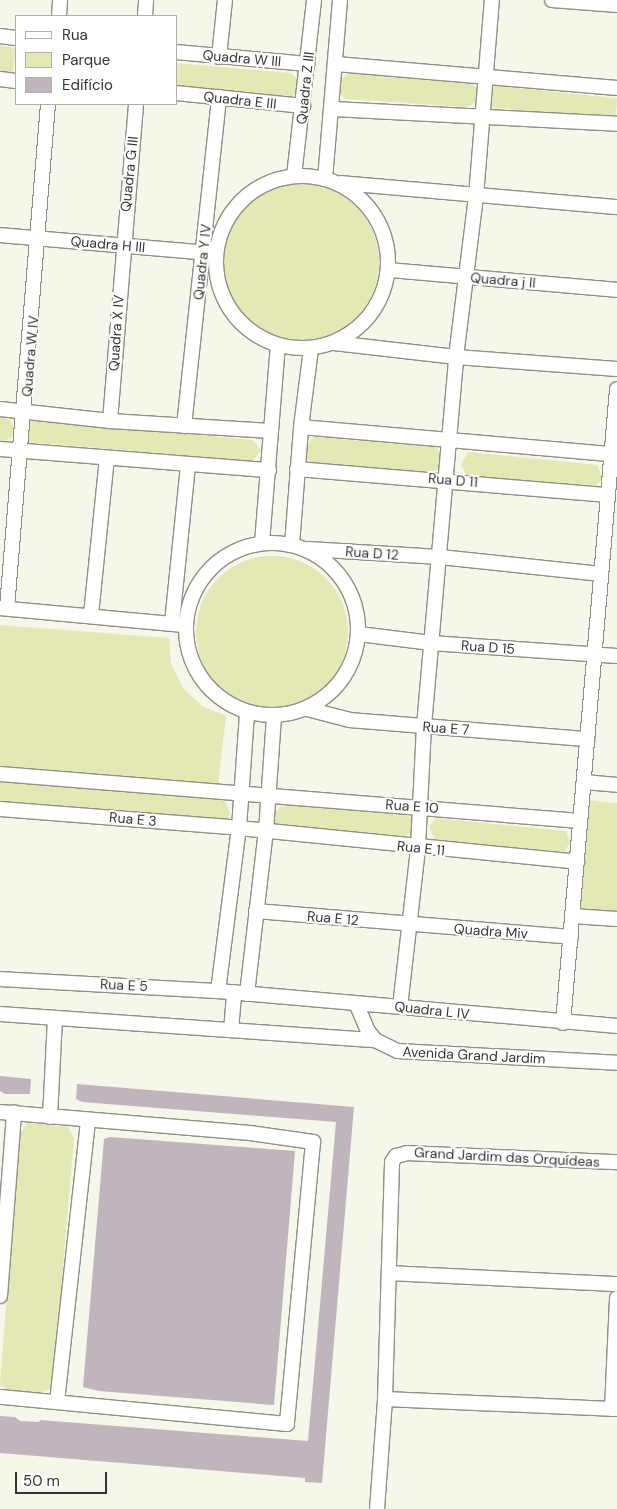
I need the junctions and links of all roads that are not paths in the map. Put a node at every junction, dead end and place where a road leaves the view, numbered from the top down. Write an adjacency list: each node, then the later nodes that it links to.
1 (60, 0): 9 (street)
2 (146, 0): 10 (street)
3 (225, 0): 14 (street)
4 (314, 0): 15 (street, Quadra Z III)
5 (340, 0): 16 (street)
6 (492, 0): 17 (street)
7 (552, 0): 8 (street)
8 (617, 4)
9 (59, 15)
10 (145, 15)
11 (0, 36): 12 (street)
12 (15, 38)
13 (178, 52): 14 (street, Quadra W III)
14 (219, 57): 15 (street, Quadra W III)
15 (307, 64): 25 (street, Quadra Z III)
16 (336, 64): 17 (street); 26 (street)
17 (484, 77): 20 (street); 27 (street)
18 (0, 79): 19 (street)
19 (15, 80)
20 (617, 88)
21 (178, 93): 22 (street, Quadra E III)
22 (219, 97): 25 (street, Quadra E III); 36 (street, Quadra Y IV)
23 (48, 105): 34 (street, Quadra W IV)
24 (136, 105): 35 (street, Quadra G III)
25 (303, 106): 29 (street, Quadra Z III)
26 (333, 109): 27 (street); 30 (street)
27 (480, 116): 28 (street); 31 (street)
28 (617, 124)
29 (294, 176): 30 (street); 36 (street)
30 (330, 181): 31 (street); 37 (street)
31 (476, 197): 32 (street); 38 (street)
32 (617, 207)
33 (0, 235): 34 (street, Quadra H III)
34 (39, 238): 35 (street, Quadra H III); 47 (street, Quadra W IV)
35 (122, 245): 36 (street, Quadra H III); 49 (street, Quadra X IV)
36 (210, 253): 41 (street); 50 (street, Quadra Y IV)
37 (389, 270): 38 (street, Quadra j II); 40 (street)
38 (465, 277): 39 (street, Quadra j II); 43 (street)
39 (617, 290)
40 (334, 343): 42 (street); 43 (street)
41 (278, 346): 42 (street); 52 (street)
42 (311, 349): 51 (street)
43 (456, 357): 44 (street); 53 (street)
44 (617, 369)
45 (617, 389): 48 (street)
46 (0, 409): 47 (street)
47 (25, 411): 49 (street); 55 (street, Quadra W IV)
48 (616, 415): 56 (street)
49 (110, 421): 50 (street)
50 (184, 426): 52 (street)
51 (301, 427): 53 (street); 59 (street)
52 (271, 431): 60 (street)
53 (451, 440): 56 (street); 61 (street)
54 (0, 449): 55 (street)
55 (20, 449): 57 (street); 68 (street, Quadra W IV)
56 (612, 454): 62 (street)
57 (107, 458): 58 (street); 69 (street)
58 (188, 465): 60 (street); 70 (street)
59 (297, 469): 61 (street, Rua D 11); 64 (street)
60 (269, 470): 63 (street)
61 (447, 479): 62 (street, Rua D 11); 66 (street)
62 (608, 495): 65 (street)
63 (262, 543): 64 (street); 70 (street)
64 (298, 547): 66 (street, Rua D 12); 71 (street)
65 (610, 548): 67 (street)
66 (440, 557): 67 (street, Rua D 12); 72 (street)
67 (601, 574): 73 (street)
68 (3, 608): 69 (street)
69 (92, 616): 70 (street)
70 (178, 624): 76 (street)
71 (359, 634): 72 (street, Rua D 15); 75 (street)
72 (432, 643): 73 (street, Rua D 15); 78 (street)
73 (594, 654): 74 (street, Rua D 15); 79 (street)
74 (617, 656)
75 (307, 709): 77 (street); 78 (street, Rua E 7)
76 (247, 713): 77 (street); 83 (street)
77 (274, 716): 84 (street)
78 (424, 726): 79 (street, Rua E 7); 85 (street)
79 (587, 739): 81 (street)
80 (0, 774): 83 (street, Rua E 10)
81 (584, 782): 82 (street); 87 (street)
82 (617, 785)
83 (243, 794): 84 (street, Rua E 10); 88 (street)
84 (269, 797): 85 (street, Rua E 10); 89 (street)
85 (418, 806): 87 (street, Rua E 10); 90 (street)
86 (0, 809): 88 (street, Rua E 3)
87 (580, 821): 91 (street)
88 (240, 828): 89 (street, Rua E 3); 98 (street)
89 (266, 831): 90 (street, Rua E 11); 92 (street)
90 (418, 848): 91 (street, Rua E 11); 95 (street)
91 (577, 862): 93 (street)
92 (256, 912): 95 (street, Rua E 12); 99 (street)
93 (572, 916): 94 (street); 96 (street)
94 (617, 920)
95 (410, 925): 96 (street, Quadra Miv); 101 (street)
96 (571, 937): 104 (street)
97 (0, 979): 98 (street, Rua E 5)
98 (218, 991): 99 (street, Rua E 5)
99 (241, 993): 100 (street, Quadra L IV); 106 (street)
100 (356, 1003): 101 (street, Quadra L IV); 107 (street)
101 (400, 1007): 104 (street, Quadra L IV)
102 (0, 1014): 103 (street)
103 (55, 1018): 106 (street); 111 (street)
104 (563, 1023): 105 (street, Quadra L IV)
105 (617, 1026)
106 (232, 1030): 107 (street)
107 (375, 1040): 108 (street, Avenida Grand Jardim)
108 (617, 1064)
109 (0, 1112): 110 (street)
110 (14, 1113): 111 (street); 116 (street)
111 (50, 1117): 112 (street)
112 (88, 1120): 120 (street); 120 (street)
113 (617, 1162): 114 (street, Grand Jardim das Orquídeas)
114 (390, 1273): 115 (street); 119 (street, Grand Jardim das Orquídeas)
115 (617, 1284)
116 (0, 1296)
117 (617, 1298): 121 (street)
118 (0, 1397): 120 (street)
119 (385, 1400): 121 (street); 122 (street, Grand Jardim das Orquídeas)
120 (57, 1402)
121 (615, 1409)
122 (377, 1509)

